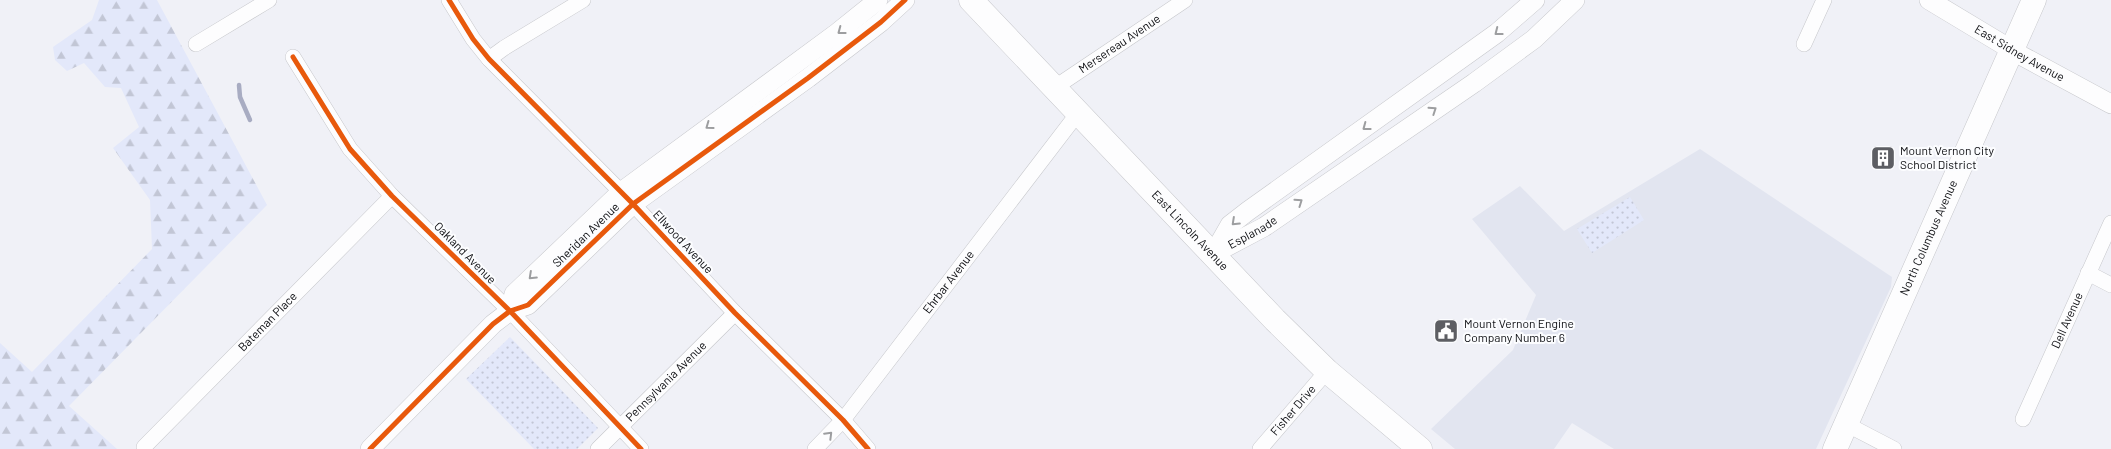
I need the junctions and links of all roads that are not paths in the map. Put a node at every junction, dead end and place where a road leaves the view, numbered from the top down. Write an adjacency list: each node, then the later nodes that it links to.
1 (270, 0): 13 (street)
2 (448, 0): 17 (street, Ellwood Avenue)
3 (584, 0): 17 (street)
4 (878, 0): 22 (street, Sheridan Avenue, one-way to 22)
5 (905, 0): 22 (street, Sheridan Avenue)
6 (971, 0): 18 (main road, East Lincoln Avenue)
7 (1185, 0): 18 (street, Mersereau Avenue)
8 (1534, 0): 24 (street, Esplanade, one-way to 24)
9 (1575, 0): 24 (street, Esplanade, one-way to 9)
10 (1824, 0): 14 (street)
11 (1929, 0): 15 (street, East Sidney Avenue)
12 (2034, 0): 15 (main road, North Columbus Avenue)
13 (196, 44)
14 (1804, 44)
15 (2012, 50): 19 (street, East Sidney Avenue); 32 (main road, North Columbus Avenue)
16 (293, 57): 21 (street, Oakland Avenue)
17 (489, 59): 22 (street, Ellwood Avenue)
18 (1054, 88): 20 (main road, East Lincoln Avenue)
19 (2111, 104)
20 (1078, 113): 24 (main road, East Lincoln Avenue); 31 (street, Ehrbar Avenue)
21 (392, 196): 27 (street, Oakland Avenue); 34 (street, Bateman Place)
22 (627, 198): 27 (street, Sheridan Avenue); 28 (street, Ellwood Avenue)
23 (2111, 223): 25 (street, Dell Avenue)
24 (1213, 254): 29 (main road, East Lincoln Avenue)
25 (2088, 273): 26 (street); 30 (street, Dell Avenue)
26 (2111, 285)
27 (510, 311): 33 (street, Oakland Avenue); 35 (street, Sheridan Avenue)
28 (735, 313): 31 (street, Ellwood Avenue); 33 (street, Pennsylvania Avenue)
29 (1328, 371): 40 (street, Fisher Drive); 41 (main road, East Lincoln Avenue)
30 (2023, 419)
31 (843, 420): 38 (street, Ehrbar Avenue, one-way to 31); 39 (street, Ellwood Avenue)
32 (1846, 424): 42 (main road, North Columbus Avenue); 43 (street)
33 (620, 426): 36 (street, Pennsylvania Avenue); 37 (street, Oakland Avenue)
34 (144, 447)
35 (370, 449)
36 (598, 449)
37 (641, 449)
38 (815, 449)
39 (868, 449)
40 (1260, 449)
41 (1420, 449)
42 (1835, 449)
43 (1894, 449)

